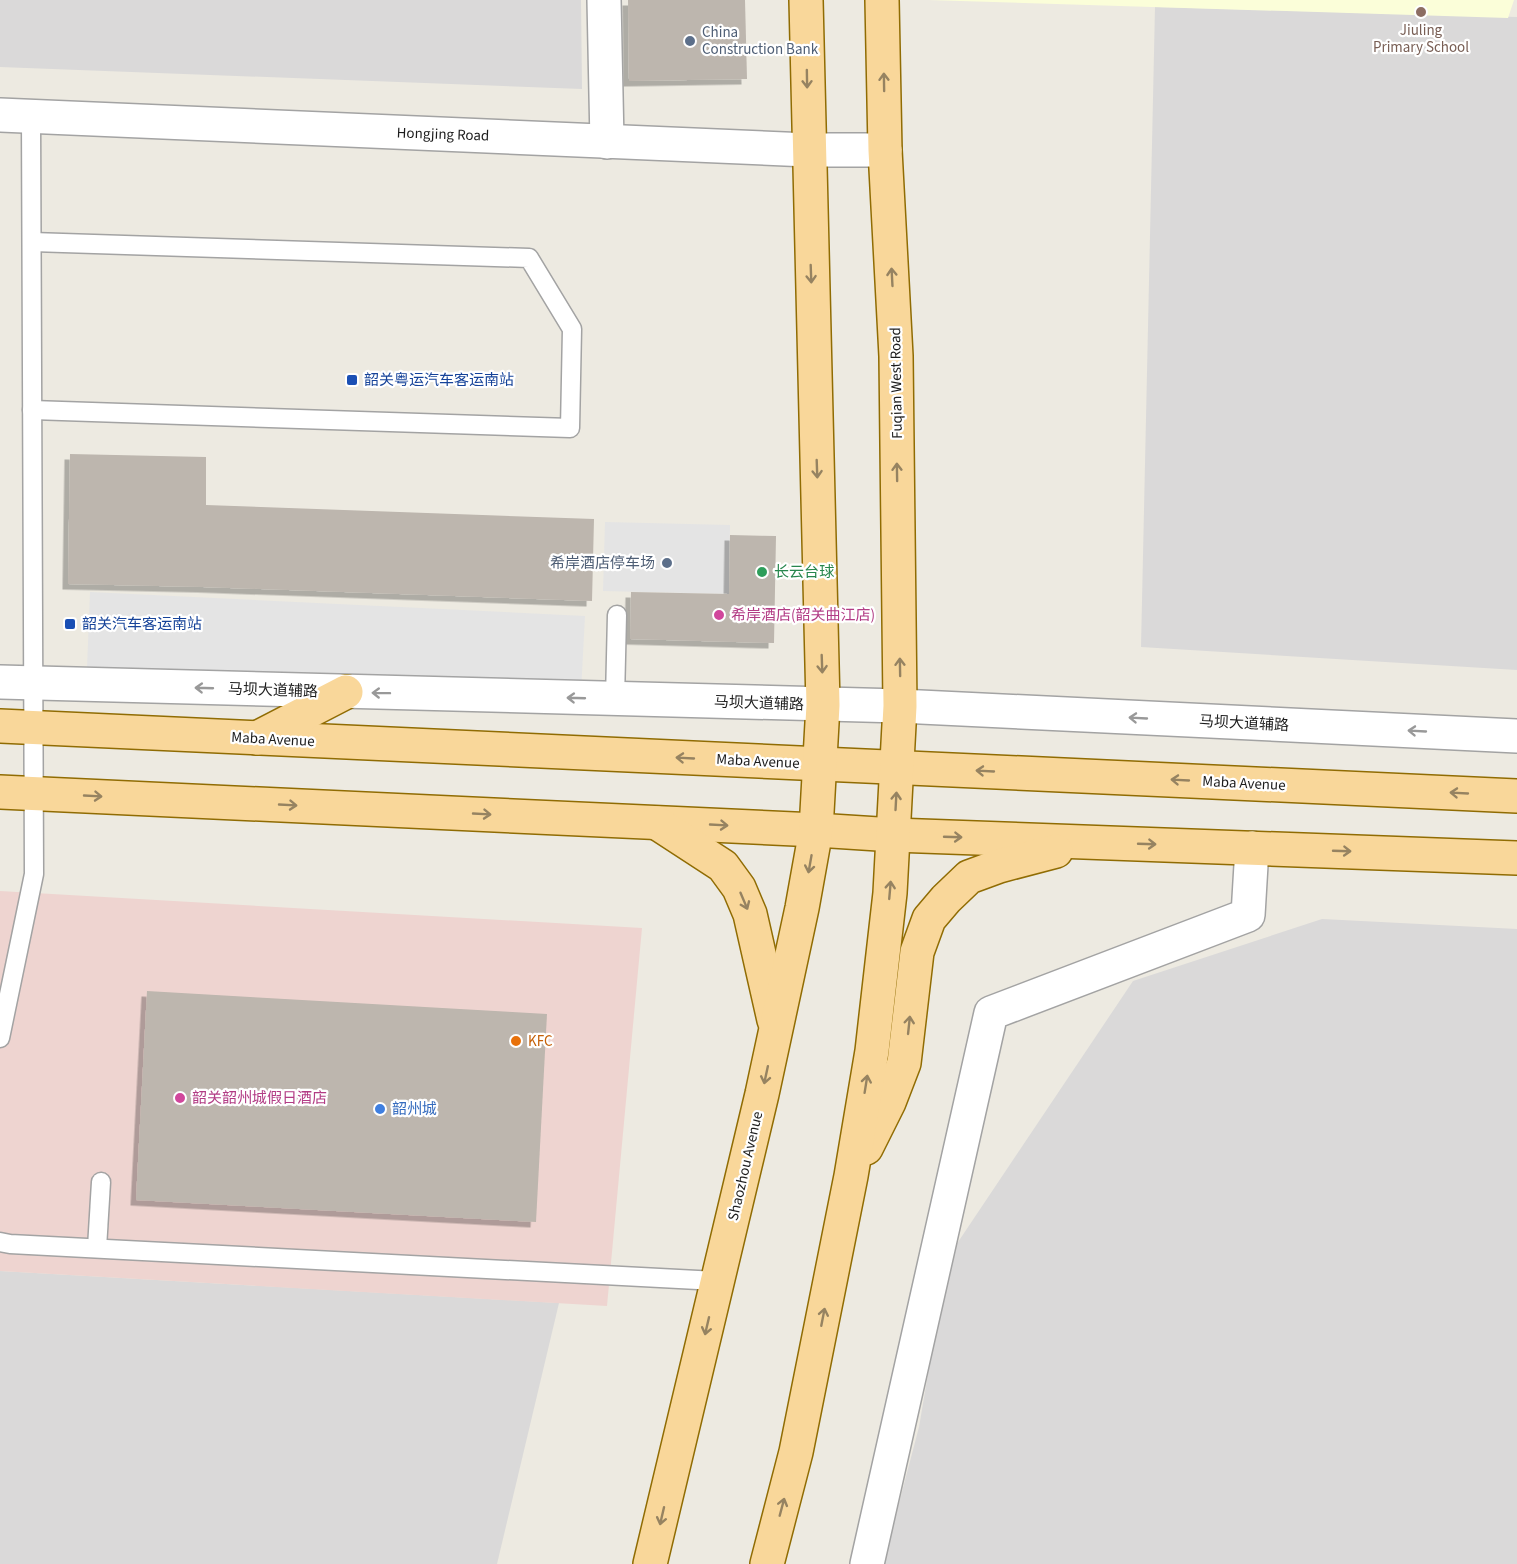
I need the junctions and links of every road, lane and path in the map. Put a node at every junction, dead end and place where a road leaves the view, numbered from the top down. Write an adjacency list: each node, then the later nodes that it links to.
1 (604, 0): 5 (street)
2 (806, 0): 6 (main road, one-way to 6)
3 (882, 0): 7 (main road, Fuqian West Road, one-way to 3)
4 (16, 116): 5 (street, Hongjing Road); 8 (lane)
5 (607, 142): 6 (street, Hongjing Road)
6 (808, 150): 7 (street, Hongjing Road); 15 (main road, one-way to 15)
7 (885, 150): 16 (main road, Fuqian West Road, one-way to 7)
8 (32, 242): 9 (lane); 9 (lane)
9 (32, 410): 12 (lane)
10 (617, 615): 14 (lane)
11 (0, 682): 12 (street, 马坝大道辅路)
12 (33, 683): 13 (street, 马坝大道辅路, one-way to 12); 18 (lane)
13 (346, 692): 14 (street, 马坝大道辅路, one-way to 13); 20 (main road)
14 (615, 699): 15 (street, 马坝大道辅路)
15 (823, 705): 16 (street, 马坝大道辅路); 21 (main road)
16 (900, 706): 19 (street, 马坝大道辅路, one-way to 16); 22 (main road, Fuqian West Road)
17 (0, 726): 18 (main road, Maba Avenue)
18 (34, 728): 20 (main road, Maba Avenue); 24 (lane)
19 (1517, 736)
20 (256, 739): 21 (main road, Maba Avenue, one-way to 20)
21 (820, 764): 22 (main road, Maba Avenue); 27 (main road, Shaozhou Avenue)
22 (897, 767): 25 (main road, Maba Avenue, one-way to 22); 28 (main road, one-way to 22)
23 (0, 792): 24 (main road)
24 (34, 794): 26 (main road, one-way to 26); 33 (lane)
25 (1517, 796)
26 (656, 822): 27 (main road, one-way to 27); 32 (main road, one-way to 32)
27 (816, 830): 28 (main road); 32 (main road, Shaozhou Avenue, one-way to 32)
28 (894, 835): 29 (main road, one-way to 29); 34 (main road, one-way to 28)
29 (1092, 842): 30 (main road, one-way to 30); 34 (main road, one-way to 29)
30 (1252, 848): 31 (main road, one-way to 31); 41 (street)
31 (1517, 858)
32 (776, 1029): 38 (main road, Shaozhou Avenue, one-way to 38)
33 (0, 1038)
34 (851, 1176): 40 (main road, one-way to 34)
35 (101, 1182): 37 (lane)
36 (0, 1242): 37 (lane)
37 (97, 1248): 38 (lane)
38 (717, 1281): 39 (main road, Shaozhou Avenue, one-way to 39)
39 (650, 1564)
40 (767, 1564)
41 (867, 1564)

